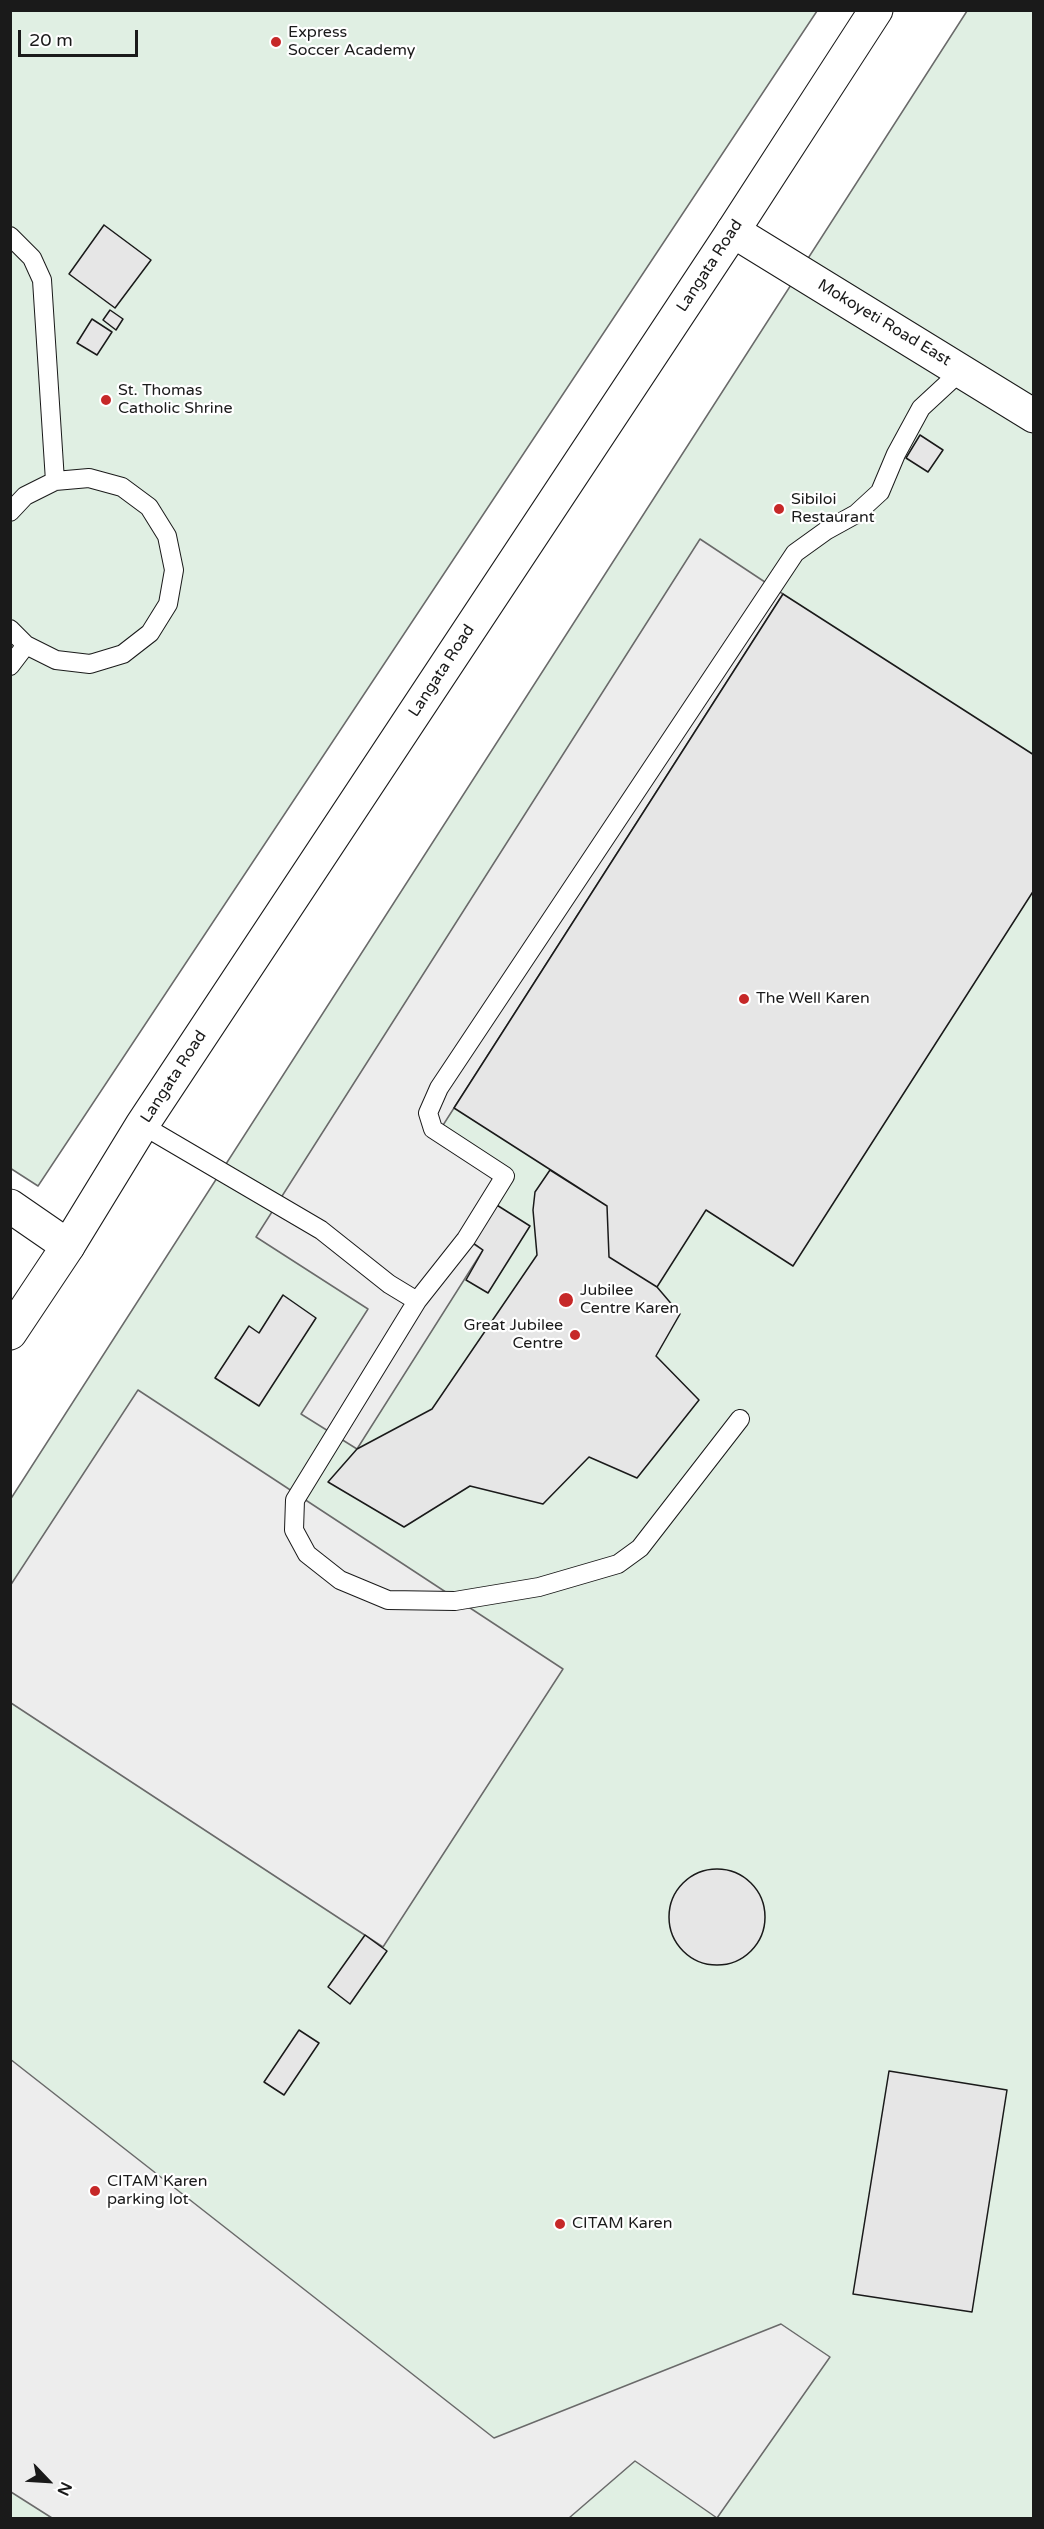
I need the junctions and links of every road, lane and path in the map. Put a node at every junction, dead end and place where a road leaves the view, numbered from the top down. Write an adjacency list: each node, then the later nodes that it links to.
1 (876, 10): 2 (main road, Langata Road)
2 (733, 231): 4 (main road, Mokoyeti Road East); 11 (main road, Langata Road)
3 (10, 236): 6 (lane)
4 (961, 371): 5 (main road, Mokoyeti Road East); 14 (lane)
5 (1034, 417)
6 (55, 481): 7 (lane); 9 (lane)
7 (10, 512)
8 (10, 630): 9 (lane)
9 (26, 645): 10 (lane)
10 (10, 666)
11 (142, 1125): 13 (main road, Langata Road); 14 (lane)
12 (10, 1206): 13 (main road)
13 (68, 1246): 15 (main road, Langata Road)
14 (417, 1301): 16 (lane)
15 (10, 1333)
16 (740, 1419)

